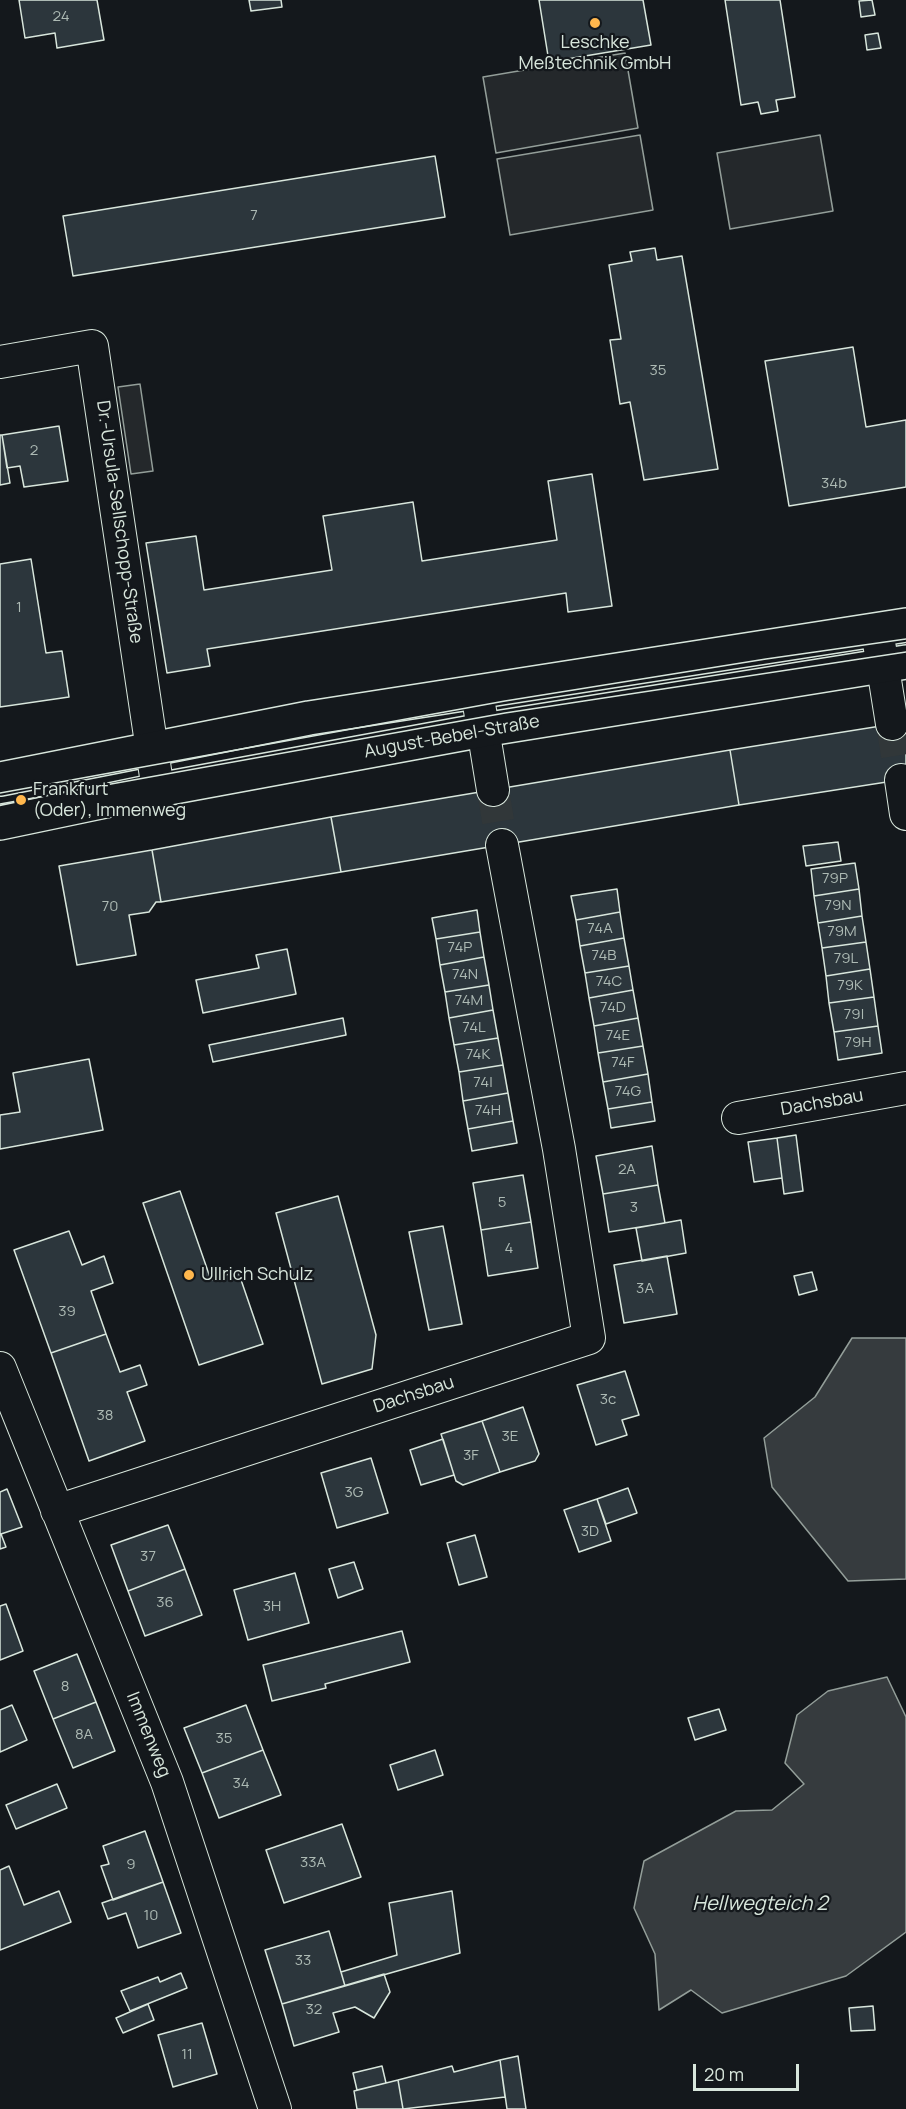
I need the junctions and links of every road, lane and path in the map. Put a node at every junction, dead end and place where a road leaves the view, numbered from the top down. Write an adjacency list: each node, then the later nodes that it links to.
1 (0, 362): 7 (street, Dr.-Ursula-Sellschopp-Straße)
2 (891, 628): 3 (street); 4 (street)
3 (894, 664): 5 (street); 6 (street, August-Bebel-Straße)
4 (477, 692): 6 (street); 7 (street)
5 (892, 724)
6 (483, 730): 10 (street, August-Bebel-Straße); 11 (street)
7 (152, 749): 8 (street); 10 (street, Dr.-Ursula-Sellschopp-Straße)
8 (0, 779)
9 (901, 780): 12 (street)
10 (158, 790): 13 (street, August-Bebel-Straße)
11 (493, 790)
12 (906, 814)
13 (0, 823)
14 (502, 844): 18 (street, Dachsbau)
15 (906, 1088): 16 (street, Dachsbau)
16 (738, 1118)
17 (0, 1368): 18 (street, Immenweg)
18 (57, 1511): 19 (street, Immenweg)
19 (275, 2109)

